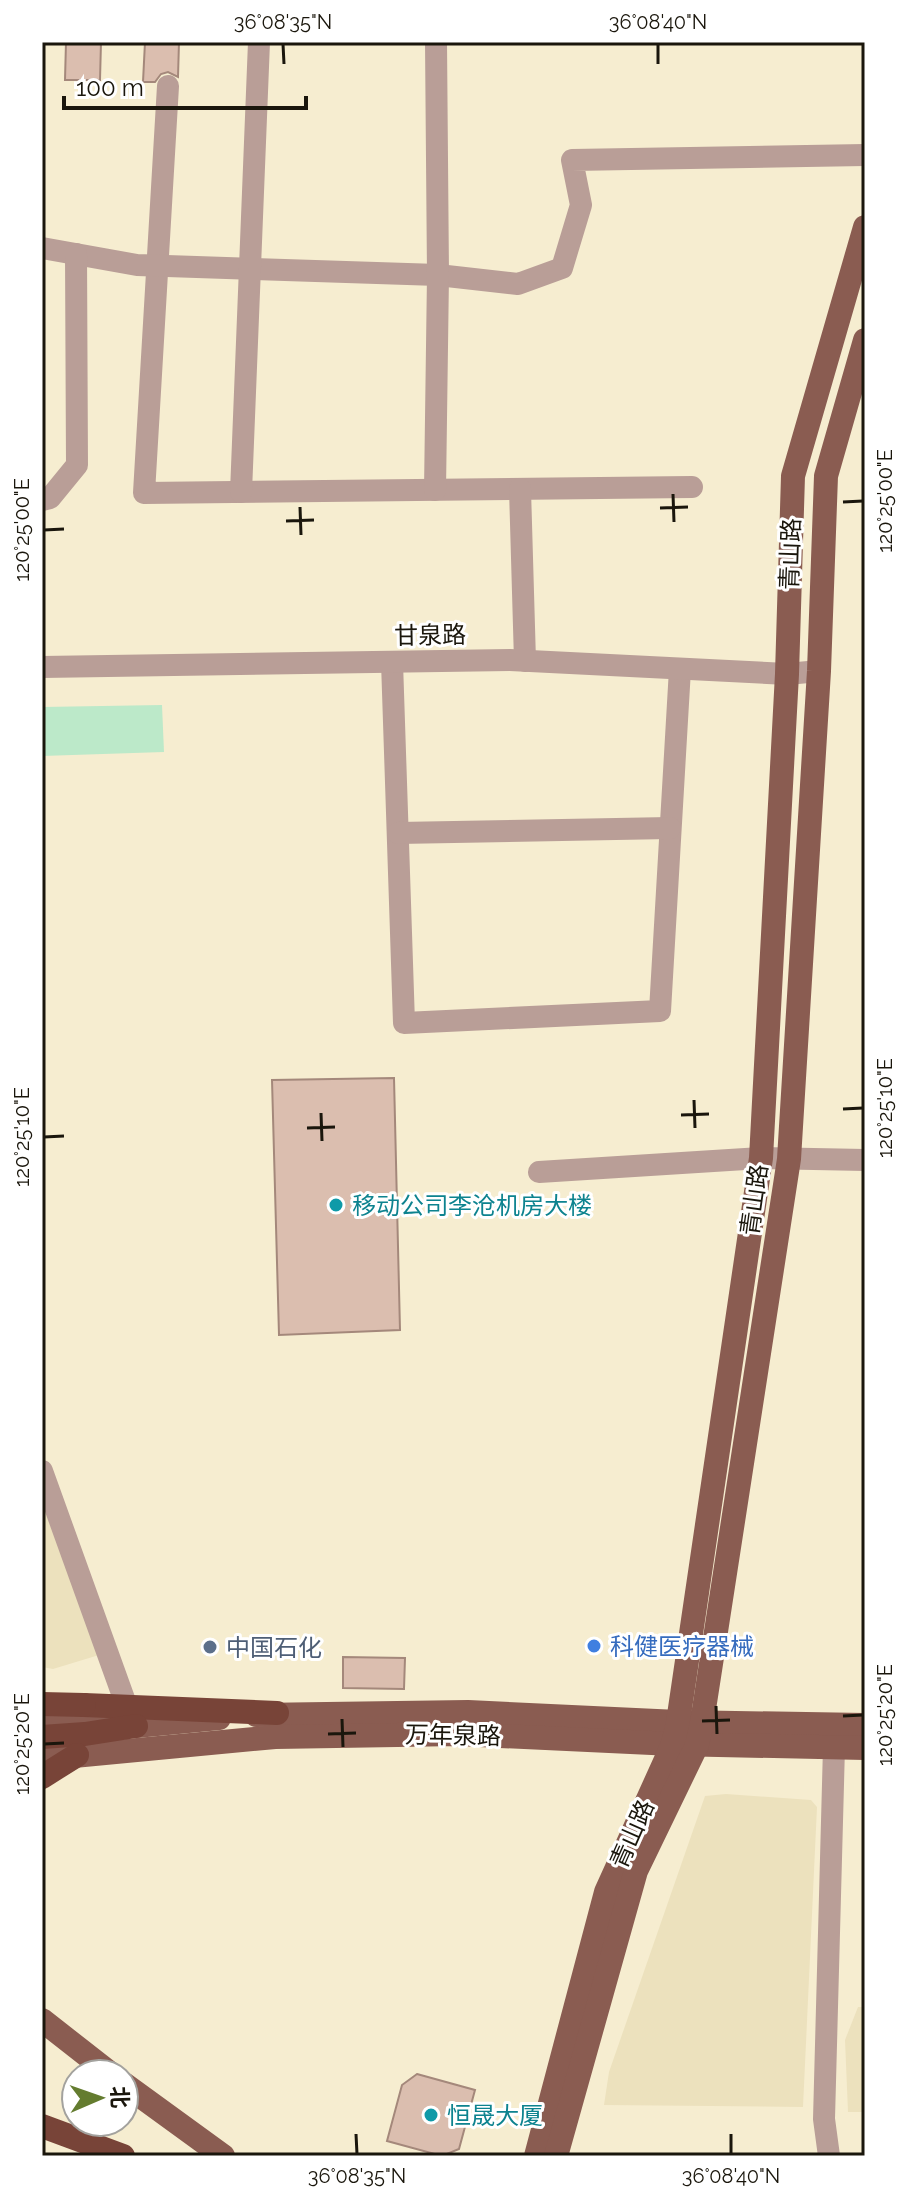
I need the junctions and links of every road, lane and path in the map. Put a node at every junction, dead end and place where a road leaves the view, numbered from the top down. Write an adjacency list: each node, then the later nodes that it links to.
1 (259, 42): 9 (street)
2 (436, 42): 10 (street)
3 (168, 86): 8 (street)
4 (865, 155): 10 (street)
5 (865, 227): 22 (main road, 青山路)
6 (42, 248): 7 (street)
7 (76, 254): 8 (street); 16 (street)
8 (157, 265): 9 (street); 15 (street)
9 (250, 269): 10 (street); 15 (street)
10 (438, 275): 14 (street)
11 (865, 340): 21 (main road, 青山路)
12 (692, 487): 13 (street)
13 (520, 489): 14 (street); 17 (street)
14 (435, 490): 15 (street)
15 (241, 492)
16 (42, 500)
17 (525, 661): 18 (street, 甘泉路); 20 (street, 甘泉路)
18 (392, 662): 19 (street, 甘泉路); 24 (street)
19 (42, 667)
20 (680, 669): 22 (street, 甘泉路); 23 (street)
21 (819, 671): 22 (street, 甘泉路); 26 (main road, 青山路)
22 (787, 674): 25 (main road, 青山路)
23 (670, 828): 24 (street); 24 (street)
24 (398, 833)
25 (761, 1158): 26 (street); 28 (street); 36 (main road, 青山路)
26 (789, 1159): 27 (street); 36 (main road, 青山路)
27 (865, 1160)
28 (539, 1172)
29 (42, 1471): 33 (street)
30 (42, 1695): 32 (street)
31 (42, 1704): 32 (highway, bridge)
32 (84, 1705): 33 (highway)
33 (132, 1716): 34 (main road, 万年泉路); 36 (main road, 万年泉路); 37 (highway)
34 (42, 1722)
35 (865, 1725): 36 (main road, 万年泉路)
36 (687, 1733): 38 (main road, 万年泉路); 40 (main road, 万年泉路); 49 (main road, 青山路); 50 (main road, 青山路)
37 (42, 1737)
38 (834, 1747): 39 (main road, 万年泉路); 51 (street)
39 (865, 1748)
40 (77, 1755): 41 (main road, 万年泉路); 42 (highway)
41 (42, 1759)
42 (42, 1777)
43 (42, 2020): 44 (main road)
44 (91, 2058)
45 (140, 2096): 48 (main road)
46 (42, 2126): 47 (highway)
47 (123, 2156)
48 (223, 2156)
49 (536, 2156)
50 (556, 2156)
51 (829, 2156)

